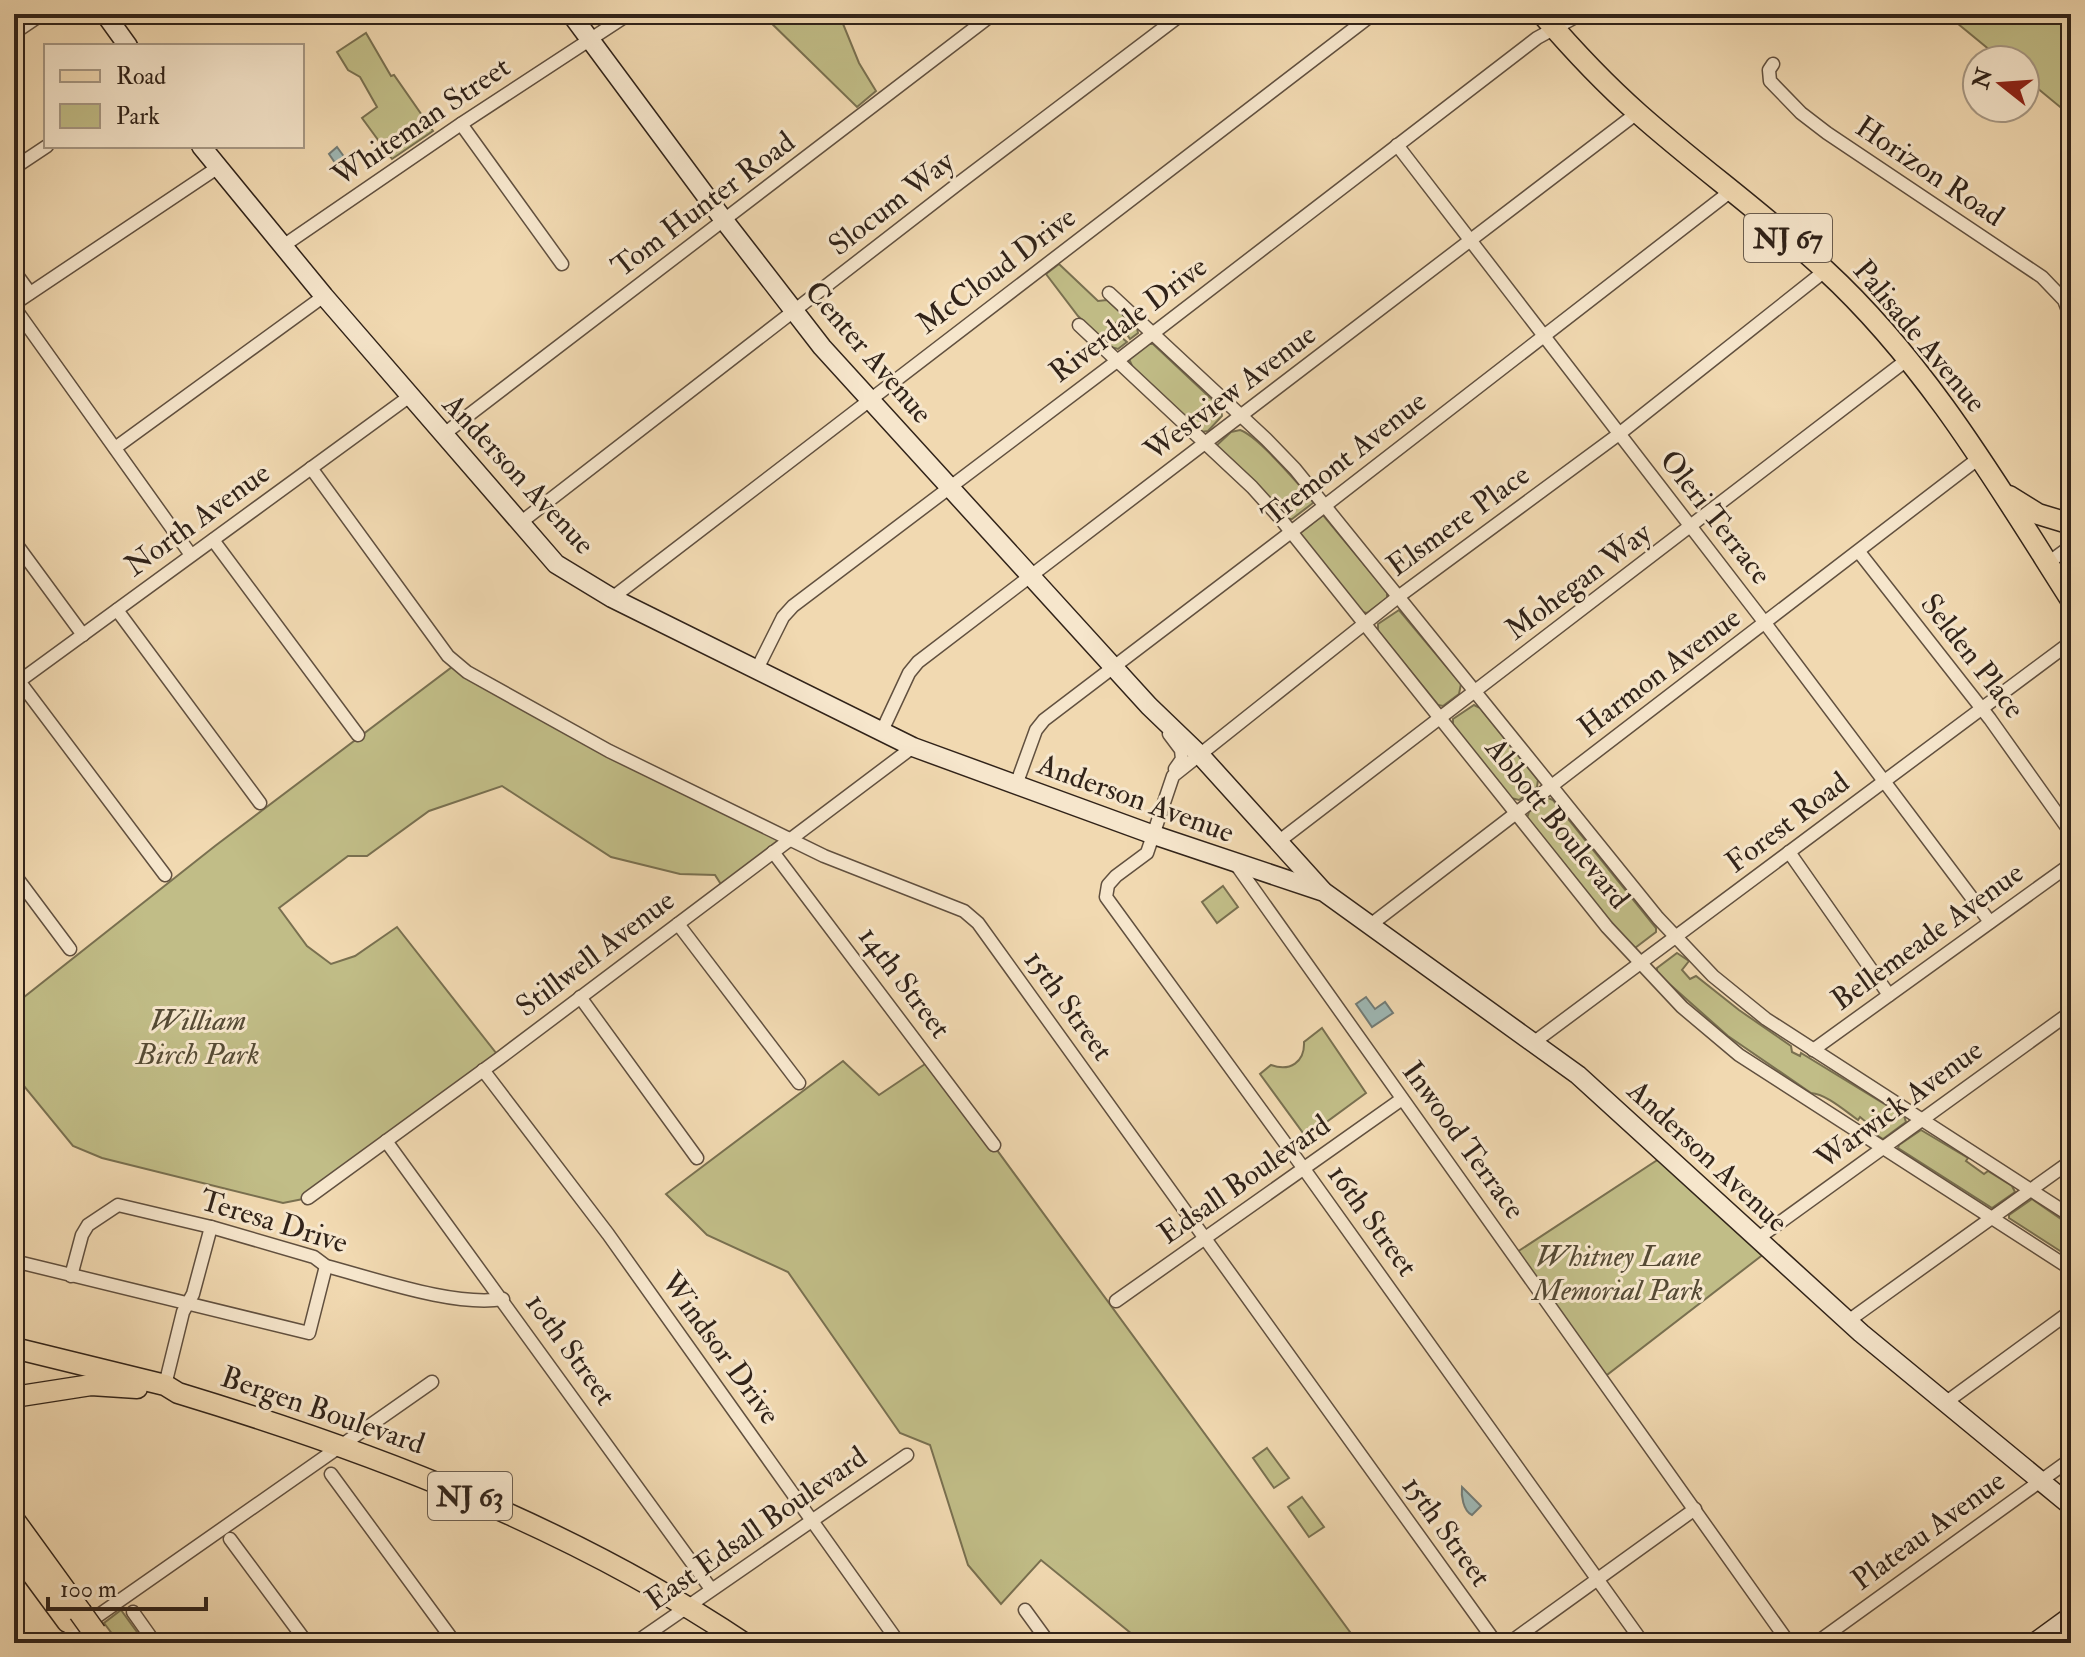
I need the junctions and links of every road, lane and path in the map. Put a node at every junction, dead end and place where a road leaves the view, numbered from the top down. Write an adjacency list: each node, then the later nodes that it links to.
1 (42, 14): 10 (street)
2 (105, 14): 12 (main road)
3 (571, 14): 11 (main road, Center Avenue)
4 (629, 14): 11 (street, Whiteman Street)
5 (993, 14): 22 (street, Tom Hunter Road)
6 (1182, 14): 32 (street, Slocum Way)
7 (1373, 14): 40 (street, McCloud Drive)
8 (1581, 14): 9 (street, Riverdale Drive)
9 (1548, 21): 14 (main road, Palisade Avenue / NJ 67); 16 (street, Riverdale Drive)
10 (14, 33)
11 (591, 39): 15 (street, Whiteman Street); 22 (main road, Center Avenue)
12 (127, 44)
13 (1773, 64): 33 (street, Horizon Road)
14 (1637, 113): 21 (main road, Palisade Avenue / NJ 67); 23 (street, Westview Avenue)
15 (461, 124): 24 (street, Whiteman Street); 25 (street)
16 (1397, 145): 23 (street, Oleri Terrace); 35 (street, Riverdale Drive)
17 (44, 148): 19 (street)
18 (202, 148): 20 (main road, Anderson Avenue)
19 (14, 168)
20 (217, 168): 24 (main road, Anderson Avenue); 28 (street)
21 (1731, 191): 26 (main road, Palisade Avenue / NJ 67); 36 (street, Tremont Avenue)
22 (723, 219): 32 (main road, Center Avenue); 42 (street, Tom Hunter Road)
23 (1470, 241): 36 (street, Oleri Terrace); 41 (street, Westview Avenue)
24 (283, 246): 30 (main road, Anderson Avenue)
25 (562, 264)
26 (1826, 270): 37 (main road, Palisade Avenue / NJ 67); 43 (street, Elsmere Place)
27 (14, 271): 28 (street)
28 (30, 293): 31 (street)
29 (1109, 293): 35 (street, Abbott Boulevard)
30 (324, 296): 39 (main road, Anderson Avenue); 45 (street)
31 (14, 306): 45 (street)
32 (796, 311): 40 (main road, Center Avenue); 51 (street, Slocum Way)
33 (2071, 318)
34 (1079, 325): 38 (street, Abbott Boulevard)
35 (1153, 334): 38 (street, Riverdale Drive); 41 (street, Abbott Boulevard)
36 (1544, 336): 43 (street, Oleri Terrace); 50 (street, Tremont Avenue)
37 (1908, 359): 46 (main road, Palisade Avenue / NJ 67); 53 (street, Mohegan Way)
38 (1117, 361): 44 (street, Abbott Boulevard); 48 (street, Riverdale Drive)
39 (410, 396): 42 (main road, Anderson Avenue); 47 (street, North Avenue)
40 (869, 399): 48 (main road, Center Avenue); 63 (street, McCloud Drive)
41 (1241, 416): 44 (street, Westview Avenue); 50 (street, Abbott Boulevard)
42 (444, 434): 51 (main road, Anderson Avenue)
43 (1619, 434): 53 (street, Oleri Terrace); 62 (street, Elsmere Place)
44 (1205, 444): 54 (street, Abbott Boulevard); 61 (street, Westview Avenue)
45 (115, 448): 59 (street)
46 (1979, 458): 49 (main road, Palisade Avenue / NJ 67); 58 (street, Harmon Avenue)
47 (311, 468): 55 (street, North Avenue); 89 (street, 15th Street)
48 (949, 488): 61 (main road, Center Avenue); 71 (street, Riverdale Drive)
49 (2002, 491): 52 (main road); 60 (main road, Palisade Avenue / NJ 67)
50 (1325, 506): 54 (street, Tremont Avenue); 62 (street, Abbott Boulevard)
51 (520, 523): 63 (main road, Anderson Avenue)
52 (2071, 524)
53 (1691, 527): 67 (street, Oleri Terrace); 73 (street, Mohegan Way)
54 (1291, 532): 66 (street, Abbott Boulevard); 70 (street, Tremont Avenue)
55 (213, 540): 59 (street, North Avenue); 78 (street)
56 (14, 541): 68 (street)
57 (2071, 546): 60 (street)
58 (1859, 552): 67 (street, Harmon Avenue); 75 (street, Selden Place)
59 (191, 555): 65 (street, North Avenue)
60 (2048, 563): 64 (main road, Palisade Avenue / NJ 67)
61 (1030, 576): 70 (main road, Center Avenue); 77 (street, Westview Avenue)
62 (1398, 597): 66 (street, Elsmere Place); 73 (street, Abbott Boulevard)
63 (612, 598): 71 (main road, Anderson Avenue)
64 (2071, 600)
65 (117, 610): 68 (street, North Avenue); 85 (street)
66 (1366, 622): 76 (street, Abbott Boulevard); 80 (street, Elsmere Place)
67 (1765, 623): 82 (street, Oleri Terrace); 84 (street, Harmon Avenue)
68 (83, 635): 72 (street, North Avenue)
69 (2071, 642): 75 (street, Forest Road)
70 (1112, 665): 74 (main road, Center Avenue); 83 (street, Tremont Avenue)
71 (756, 671): 77 (main road, Anderson Avenue)
72 (17, 683): 96 (street)
73 (1475, 692): 76 (street, Mohegan Way); 84 (street, Abbott Boulevard)
74 (1149, 706): 80 (main road, Center Avenue); 81 (street, Center Avenue)
75 (1982, 708): 82 (street, Forest Road); 87 (street, Selden Place)
76 (1441, 718): 86 (street, Abbott Boulevard); 90 (street, Mohegan Way)
77 (881, 733): 79 (main road, Anderson Avenue)
78 (358, 735)
79 (913, 747): 83 (main road, Anderson Avenue); 89 (street, Stillwell Avenue)
80 (1200, 755): 81 (street, Elsmere Place); 90 (main road, Center Avenue)
81 (1173, 776): 88 (street)
82 (1884, 781): 92 (street, Forest Road); 98 (street, Oleri Terrace)
83 (1016, 785): 88 (main road, Anderson Avenue)
84 (1551, 787): 86 (street, Harmon Avenue); 101 (street, Abbott Boulevard)
85 (260, 803)
86 (1516, 811): 100 (street, Harmon Avenue); 103 (street, Abbott Boulevard)
87 (2071, 833)
88 (1154, 835): 93 (main road, Anderson Avenue); 118 (street, 16th Street)
89 (789, 839): 91 (street, Stillwell Avenue); 124 (street, 15th Street)
90 (1278, 842): 97 (main road, Center Avenue)
91 (773, 852): 99 (street, Stillwell Avenue); 114 (street, 14th Street)
92 (1789, 852): 101 (street, Forest Road); 104 (street)
93 (1235, 863): 97 (main road, Anderson Avenue); 111 (street, Inwood Terrace)
94 (2071, 864): 98 (street, Bellemeade Avenue)
95 (14, 874): 102 (street)
96 (165, 875)
97 (1324, 892): 100 (main road, Anderson Avenue)
98 (1990, 922): 104 (street, Bellemeade Avenue)
99 (678, 924): 105 (street, Stillwell Avenue); 110 (street)
100 (1369, 926): 107 (main road, Anderson Avenue)
101 (1675, 937): 103 (street, Forest Road); 108 (street, Abbott Boulevard)
102 (70, 949)
103 (1639, 964): 107 (street, Forest Road); 115 (street, Abbott Boulevard)
104 (1889, 995): 108 (street, Bellemeade Avenue)
105 (580, 997): 109 (street, Stillwell Avenue); 116 (street)
106 (2071, 1012): 112 (street, Warwick Avenue)
107 (1533, 1043): 125 (main road, Anderson Avenue)
108 (1813, 1050): 112 (street, Abbott Boulevard)
109 (483, 1070): 113 (street, Stillwell Avenue); 148 (street, Windsor Drive)
110 (799, 1083)
111 (1402, 1099): 118 (street, Edsall Boulevard); 146 (street, Inwood Terrace)
112 (1921, 1120): 115 (street, Warwick Avenue); 119 (street, Abbott Boulevard)
113 (386, 1141): 120 (street, Stillwell Avenue); 130 (street, 10th Street)
114 (994, 1145)
115 (1883, 1148): 122 (street, Abbott Boulevard); 125 (street, Warwick Avenue)
116 (697, 1158)
117 (2071, 1161): 119 (street)
118 (1304, 1169): 124 (street, Edsall Boulevard); 151 (street, 16th Street)
119 (2030, 1190): 121 (street, Abbott Boulevard); 122 (street)
120 (308, 1198)
121 (2071, 1216)
122 (1992, 1218): 128 (street, Abbott Boulevard); 134 (street)
123 (211, 1227): 127 (street, Teresa Drive); 129 (street, Teresa Drive); 132 (street)
124 (1205, 1239): 131 (street, Edsall Boulevard); 167 (street, 15th Street)
125 (1757, 1239): 134 (main road, Anderson Avenue)
126 (14, 1261): 129 (street)
127 (326, 1266): 130 (street, Teresa Drive); 132 (street)
128 (2071, 1269)
129 (71, 1276): 132 (street)
130 (503, 1299): 152 (street, 10th Street)
131 (1116, 1301)
132 (187, 1305): 137 (street)
133 (2071, 1311): 139 (street)
134 (1848, 1321): 139 (main road, Anderson Avenue)
135 (14, 1348): 137 (main road, Bergen Boulevard / NJ 63)
136 (432, 1382): 140 (street)
137 (171, 1389): 138 (main road, Bergen Boulevard / NJ 63); 140 (main road, Bergen Boulevard / NJ 63)
138 (14, 1397)
139 (1945, 1403): 144 (main road, Anderson Avenue)
140 (340, 1445): 153 (main road, Bergen Boulevard / NJ 63); 159 (street)
141 (907, 1455): 148 (street, East Edsall Boulevard)
142 (2071, 1459): 144 (street, Plateau Avenue)
143 (331, 1474): 162 (street)
144 (2040, 1481): 145 (main road, Anderson Avenue); 171 (street, Plateau Avenue)
145 (2071, 1506)
146 (1695, 1509): 151 (street); 170 (street, Inwood Terrace)
147 (14, 1521): 156 (highway)
148 (813, 1522): 152 (street, East Edsall Boulevard); 165 (street, Windsor Drive)
149 (230, 1539): 161 (street)
150 (14, 1546): 156 (highway)
151 (1598, 1579): 168 (street); 169 (street, 16th Street)
152 (711, 1589): 153 (street, East Edsall Boulevard)
153 (688, 1605): 163 (street, East Edsall Boulevard); 164 (main road, Bergen Boulevard / NJ 63)
154 (1025, 1610): 166 (street)
155 (133, 1612): 160 (street)
156 (74, 1616): 158 (highway, bridge)
157 (2071, 1616): 172 (main road)
158 (91, 1640)
159 (59, 1643)
160 (155, 1643)
161 (307, 1643)
162 (455, 1643)
163 (635, 1643)
164 (744, 1643)
165 (899, 1643)
166 (1049, 1643)
167 (1496, 1643)
168 (1509, 1643)
169 (1643, 1643)
170 (1789, 1643)
171 (1816, 1643)
172 (2034, 1643)

